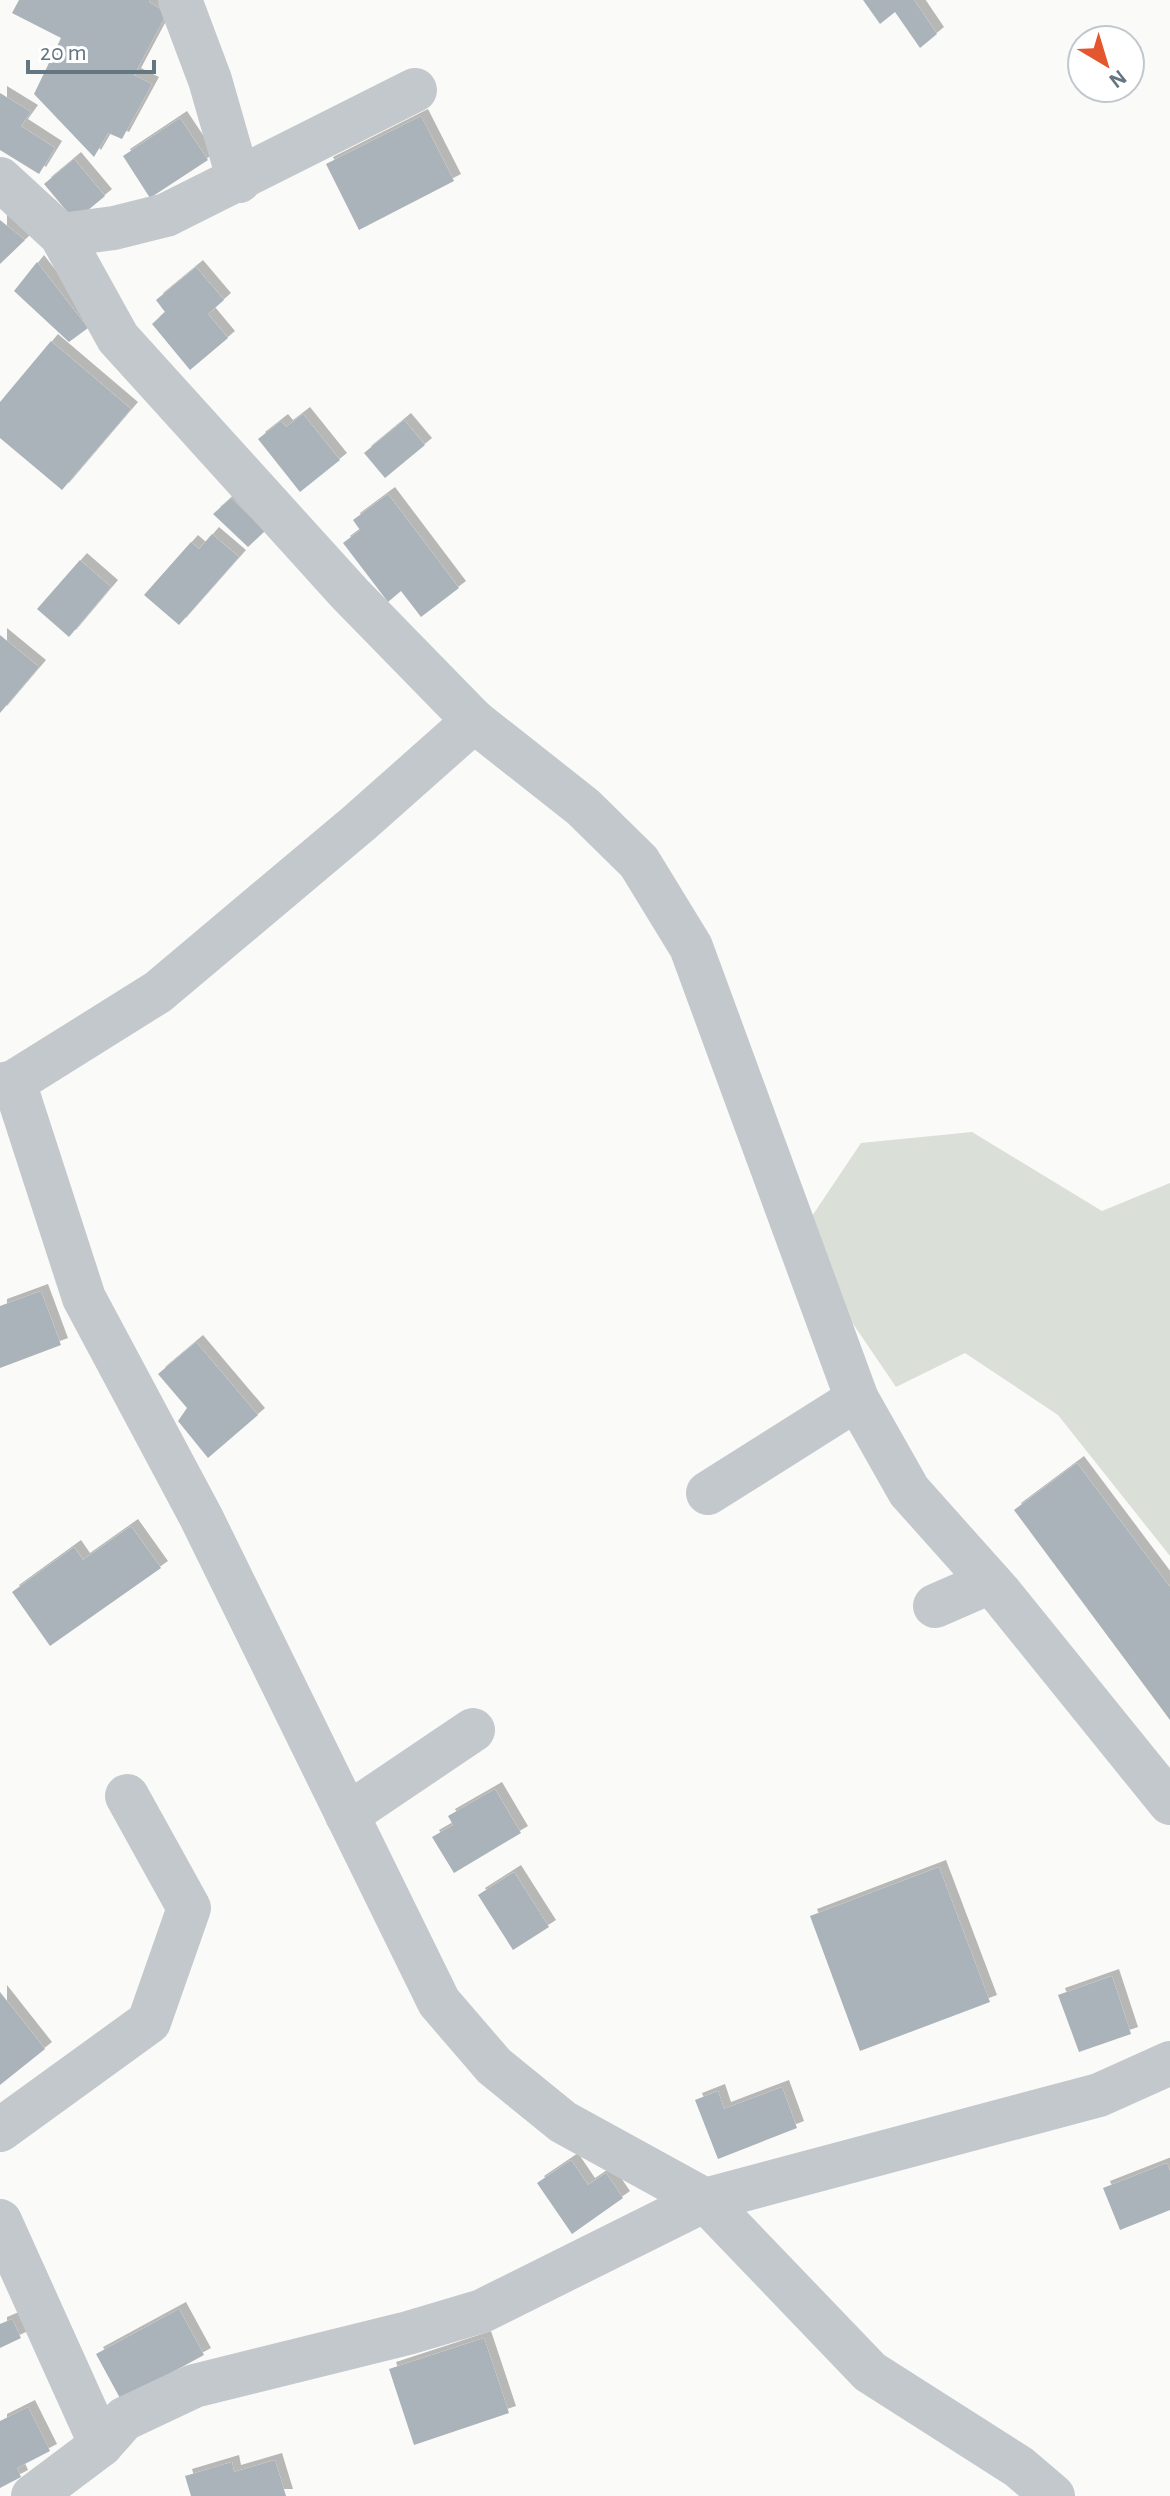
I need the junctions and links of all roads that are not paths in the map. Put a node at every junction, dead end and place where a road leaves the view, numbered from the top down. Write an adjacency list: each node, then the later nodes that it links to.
1 (180, 0): 4 (street)
2 (415, 90): 4 (street)
3 (0, 179): 5 (street)
4 (239, 181): 5 (street)
5 (61, 235): 6 (street)
6 (474, 721): 7 (street); 8 (street)
7 (7, 1084): 15 (street)
8 (857, 1399): 9 (street); 10 (street)
9 (708, 1493)
10 (990, 1582): 11 (street); 14 (street)
11 (935, 1606)
12 (473, 1730): 15 (street)
13 (127, 1796): 17 (street)
14 (1170, 1803)
15 (347, 1815): 18 (street)
16 (1170, 2063): 18 (street)
17 (0, 2130)
18 (705, 2200): 20 (street); 22 (street)
19 (0, 2221): 20 (street)
20 (101, 2445): 21 (street)
21 (33, 2496)
22 (1053, 2496)

